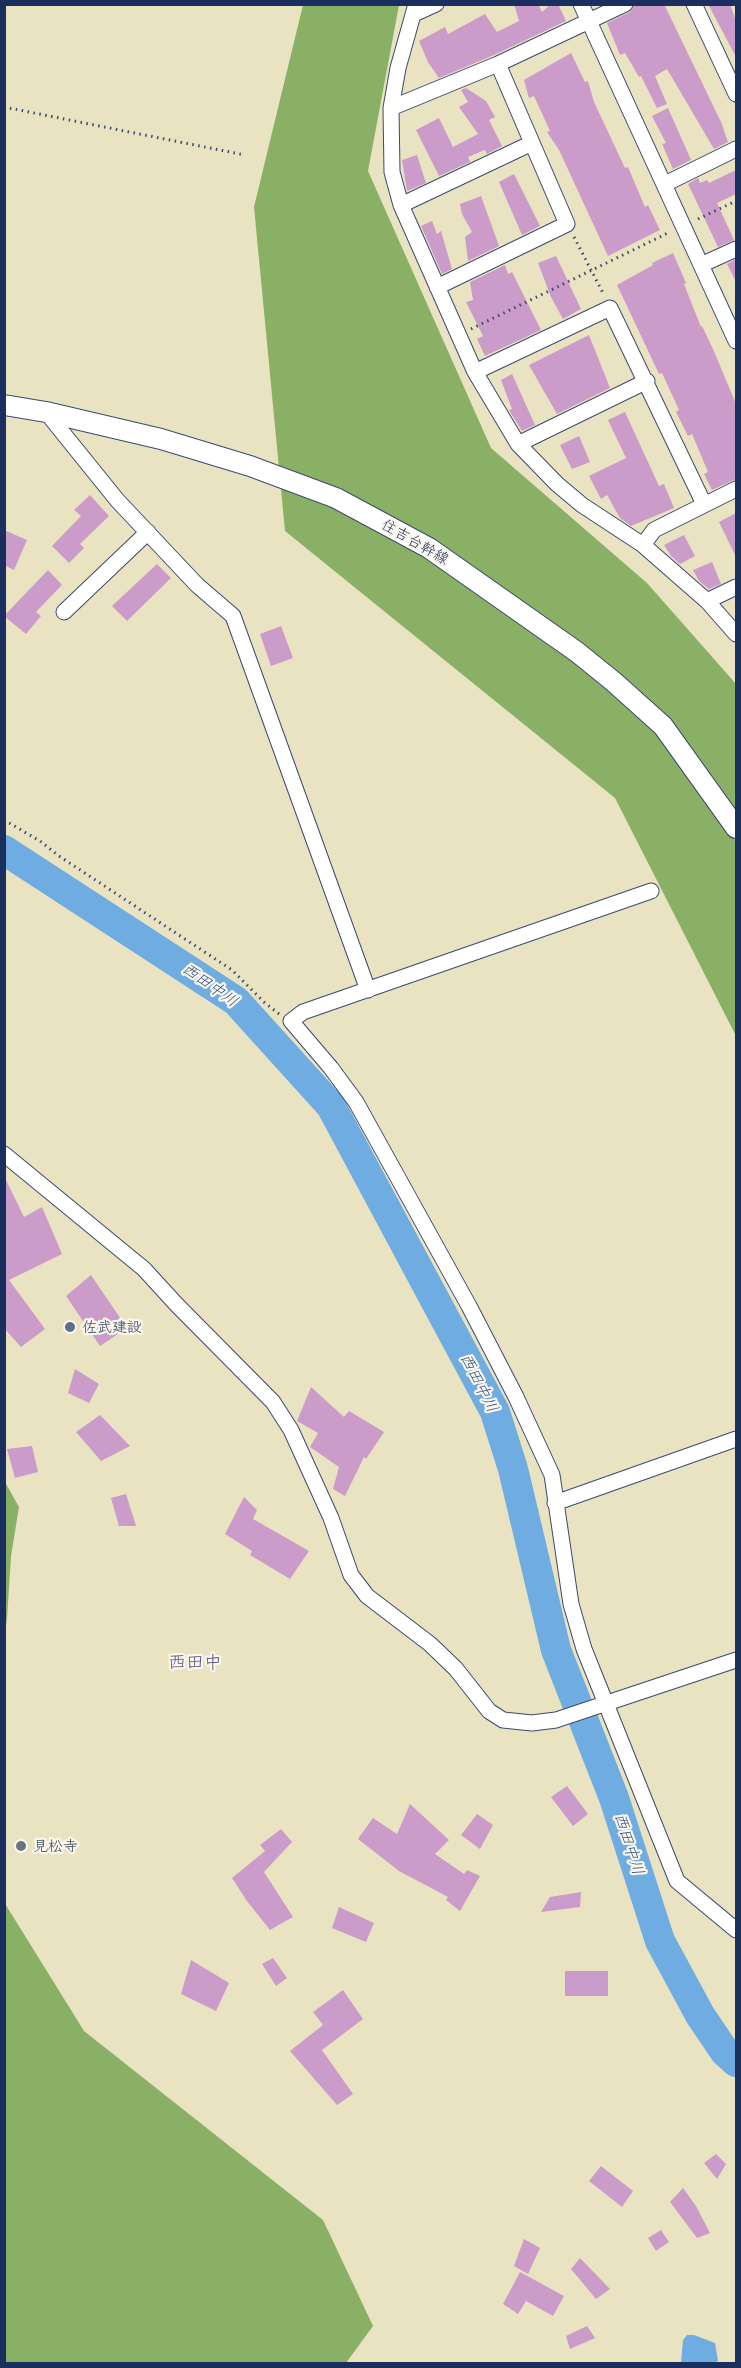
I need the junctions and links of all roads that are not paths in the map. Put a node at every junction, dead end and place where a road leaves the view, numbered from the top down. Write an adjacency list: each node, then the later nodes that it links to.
1 (436, 4): 5 (street)
2 (581, 4): 6 (street)
3 (625, 4): 6 (street)
4 (694, 4): 8 (street)
5 (415, 9): 9 (street)
6 (590, 20): 7 (street); 12 (street)
7 (498, 64): 9 (street); 10 (street)
8 (736, 94)
9 (391, 108): 13 (street)
10 (532, 143): 13 (street); 16 (street)
11 (736, 149): 12 (street)
12 (665, 184): 15 (street)
13 (402, 205): 16 (street)
14 (736, 249): 15 (street)
15 (702, 264): 17 (street)
16 (437, 287): 18 (street)
17 (736, 341)
18 (475, 372): 19 (street); 22 (street)
19 (646, 381): 22 (street); 24 (street)
20 (4, 405): 21 (street, 住吉台幹線)
21 (46, 412): 25 (street); 31 (street, 住吉台幹線)
22 (518, 444): 26 (street)
23 (736, 489): 24 (street)
24 (704, 504): 26 (street)
25 (148, 532): 29 (street); 33 (street)
26 (643, 544): 28 (street)
27 (736, 587): 28 (street)
28 (707, 601): 30 (street)
29 (64, 612)
30 (736, 634)
31 (736, 828)
32 (651, 891): 33 (street)
33 (368, 990): 36 (street)
34 (4, 1154): 38 (street)
35 (736, 1439): 36 (street)
36 (555, 1503): 38 (street)
37 (736, 1660): 38 (street)
38 (602, 1704): 39 (street)
39 (736, 1930)

